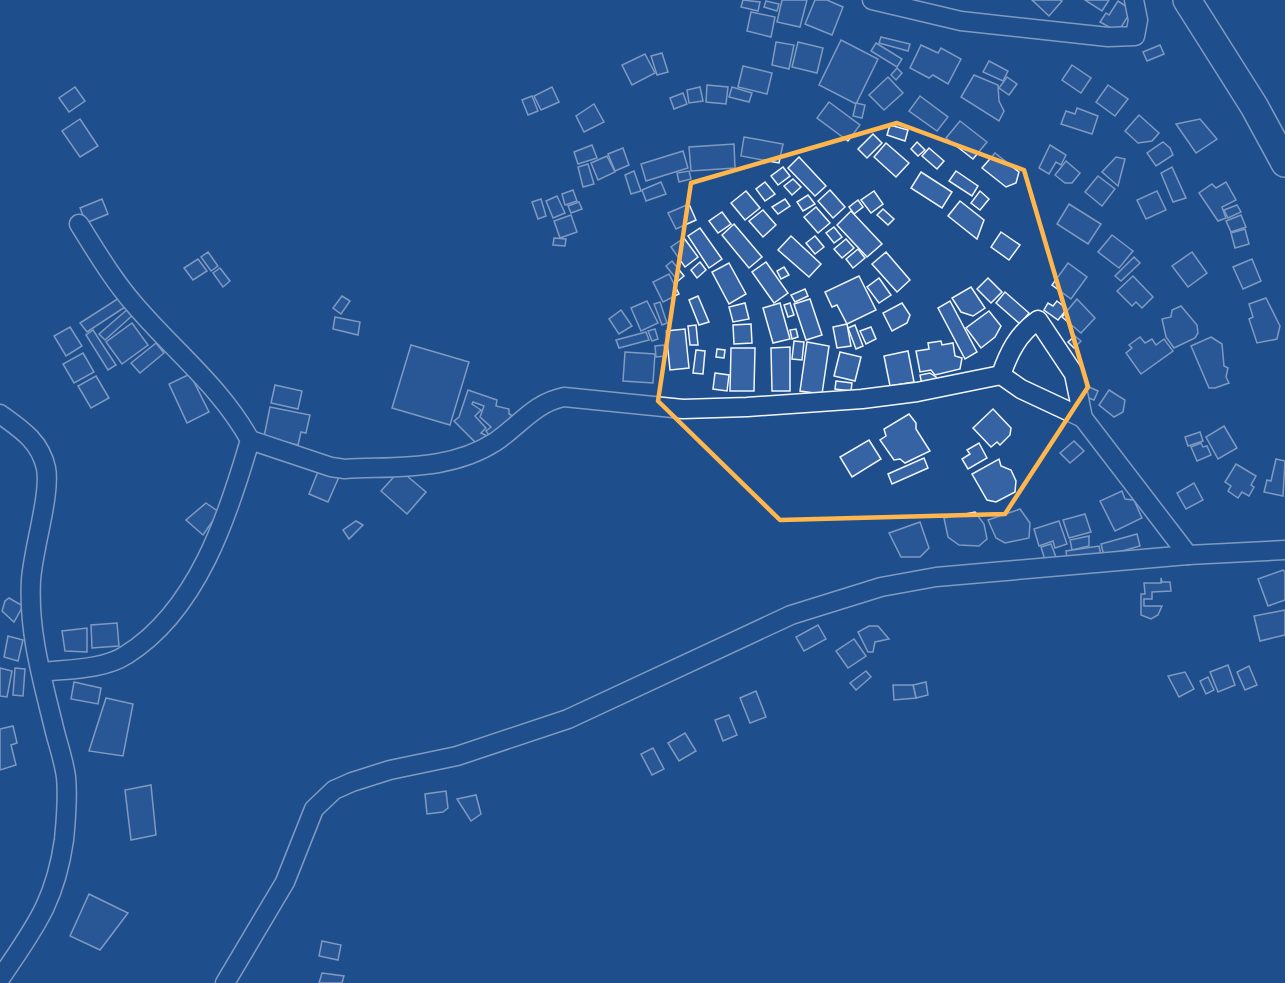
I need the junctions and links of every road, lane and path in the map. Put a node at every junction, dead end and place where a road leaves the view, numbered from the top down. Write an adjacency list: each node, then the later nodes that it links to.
1 (872, 0): 2 (street)
2 (1134, 0)
3 (1187, 0): 4 (highway)
4 (1285, 163)
5 (79, 224): 9 (street)
6 (1000, 375): 8 (street); 8 (street); 9 (street)
7 (0, 414): 12 (street)
8 (1083, 418): 11 (street)
9 (250, 440): 12 (street)
10 (1285, 550): 11 (street)
11 (1188, 555): 14 (street)
12 (41, 672): 13 (street)
13 (0, 979)
14 (225, 983)

